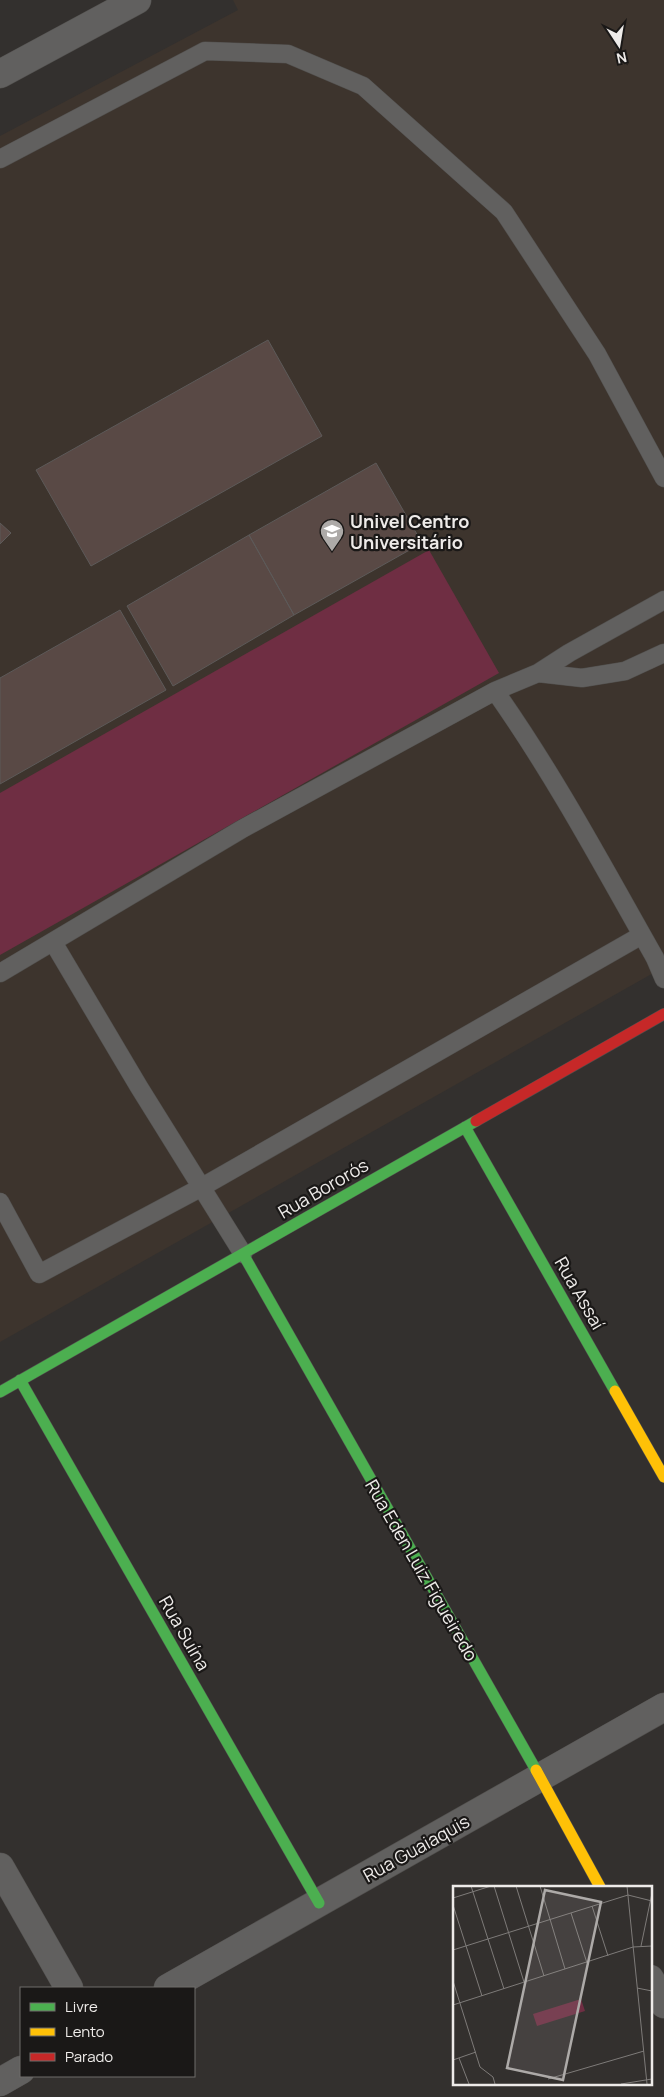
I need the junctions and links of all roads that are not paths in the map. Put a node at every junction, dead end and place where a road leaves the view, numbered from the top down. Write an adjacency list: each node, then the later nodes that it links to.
1 (136, 0): 2 (street)
2 (0, 74)
3 (0, 159): 4 (lane)
4 (664, 478)
5 (664, 600): 6 (lane)
6 (569, 652): 8 (lane); 9 (lane)
7 (664, 653): 9 (lane)
8 (538, 673): 9 (lane); 10 (lane)
9 (582, 678)
10 (495, 691): 11 (lane); 12 (lane)
11 (642, 936): 14 (lane); 17 (lane)
12 (53, 942): 13 (lane); 17 (lane)
13 (0, 973)
14 (664, 979)
15 (664, 1014): 16 (street, Rua Bororós)
16 (465, 1127): 19 (street, Rua Bororós); 22 (street, Rua Assaí)
17 (202, 1187): 18 (lane); 19 (lane)
18 (0, 1202)
19 (243, 1254): 20 (street, Rua Bororós); 24 (street, Rua Eden Luiz Figueiredo)
20 (20, 1380): 21 (street, Rua Bororós); 27 (street, Rua Suína)
21 (0, 1392)
22 (664, 1477)
23 (664, 1707): 24 (street, Rua Guaiaquis)
24 (540, 1778): 26 (street, Rua Eden Luiz Figueiredo); 27 (street, Rua Guaiaquis)
25 (0, 1867): 29 (street)
26 (599, 1886)
27 (319, 1903): 30 (street, Rua Guaiaquis)
28 (652, 1983): 31 (street)
29 (68, 1987)
30 (170, 1987)
31 (664, 2004)
32 (20, 2071): 33 (street)
33 (0, 2082)

